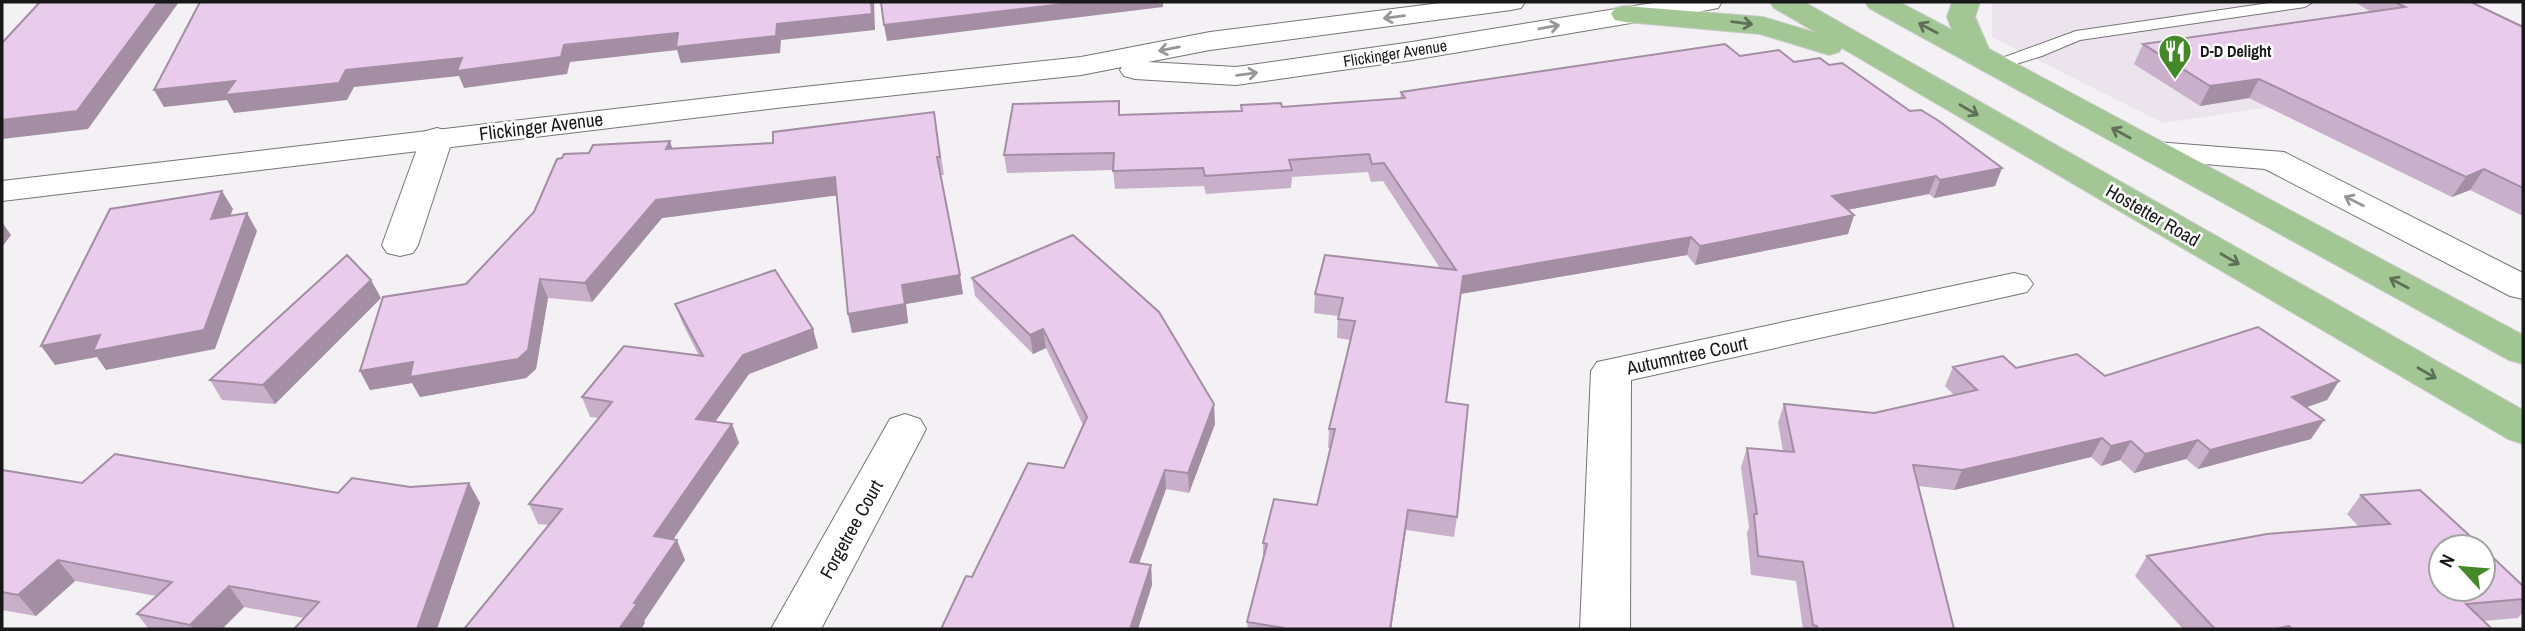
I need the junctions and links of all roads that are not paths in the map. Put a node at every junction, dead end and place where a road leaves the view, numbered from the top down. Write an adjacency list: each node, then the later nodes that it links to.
1 (1511, 2): 9 (street, Flickinger Avenue, one-way to 9)
2 (1708, 2): 7 (street, Flickinger Avenue)
3 (1784, 2): 10 (main road, Hostetter Road)
4 (1879, 2): 8 (main road, one-way to 4)
5 (1966, 2): 8 (main road)
6 (2305, 2): 8 (lane)
7 (1625, 14): 9 (street, Flickinger Avenue, one-way to 7); 10 (main road, one-way to 10)
8 (1986, 59): 12 (main road, one-way to 8)
9 (1081, 66): 11 (street, Flickinger Avenue)
10 (1910, 75): 19 (main road, Hostetter Road, one-way to 19)
11 (437, 138): 13 (street, Flickinger Avenue); 14 (street)
12 (2155, 152): 16 (street, one-way to 12); 17 (main road, one-way to 12)
13 (2, 191)
14 (400, 245)
15 (2014, 284): 21 (street, Autumntree Court)
16 (2523, 288)
17 (2523, 351)
18 (905, 429): 20 (street, Forgetree Court)
19 (2523, 429)
20 (796, 629)
21 (1605, 629)

